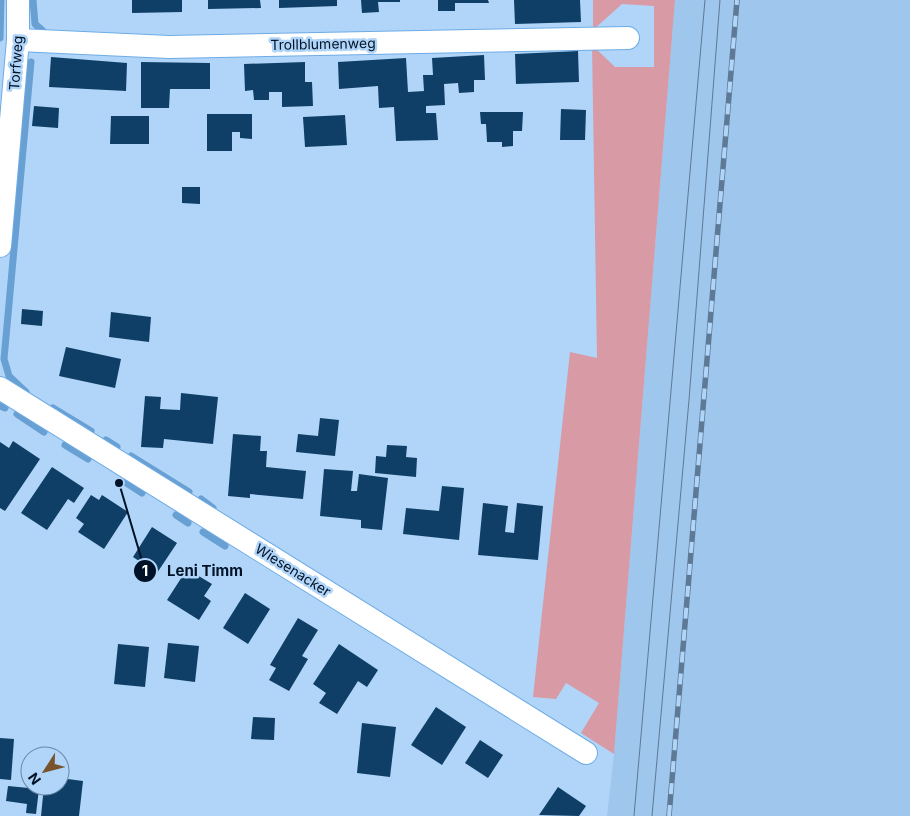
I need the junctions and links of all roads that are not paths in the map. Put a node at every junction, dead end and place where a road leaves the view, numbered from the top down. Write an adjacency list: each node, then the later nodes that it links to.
1 (18, 0): 3 (street, Torfweg)
2 (628, 38): 3 (street, Trollblumenweg)
3 (18, 40): 4 (street, Torfweg)
4 (0, 246)
5 (0, 388): 6 (street, Wiesenacker)
6 (586, 753)

